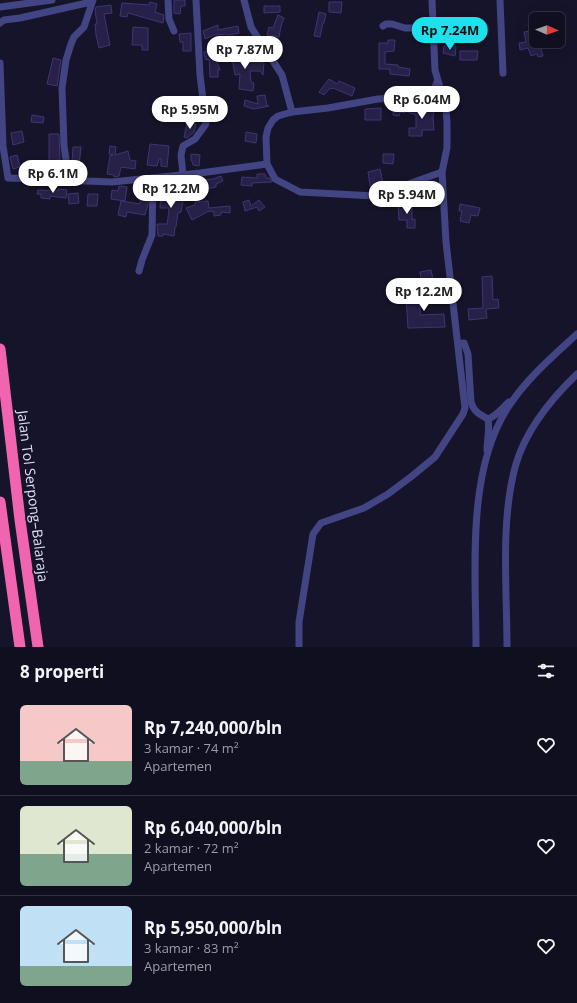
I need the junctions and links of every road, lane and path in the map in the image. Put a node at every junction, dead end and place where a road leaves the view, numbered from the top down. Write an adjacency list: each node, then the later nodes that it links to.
1 (52, 0): 8 (street)
2 (168, 0): 12 (street)
3 (196, 0): 19 (street)
4 (244, 0): 16 (street)
5 (432, 0): 11 (street)
6 (500, 0): 14 (street)
7 (92, 1): 9 (street); 21 (street)
8 (0, 7)
9 (0, 23)
10 (383, 26): 11 (street)
11 (433, 28): 15 (street)
12 (174, 31)
13 (0, 63): 21 (street)
14 (503, 73)
15 (437, 80): 16 (street); 18 (street)
16 (292, 112): 17 (street)
17 (267, 164): 18 (street); 19 (street)
18 (442, 172): 24 (street)
19 (183, 174): 20 (street)
20 (153, 178): 21 (street); 22 (street)
21 (69, 180)
22 (139, 271)
23 (577, 334): 27 (street)
24 (459, 344): 28 (street); 33 (street)
25 (0, 350): 32 (highway, Jalan Tol Serpong–Balaraja)
26 (577, 374): 35 (street)
27 (519, 394): 28 (street); 29 (street)
28 (488, 419): 29 (street)
29 (487, 455): 34 (street)
30 (0, 502): 31 (highway)
31 (20, 647)
32 (38, 647)
33 (299, 647)
34 (476, 647)
35 (507, 647)

